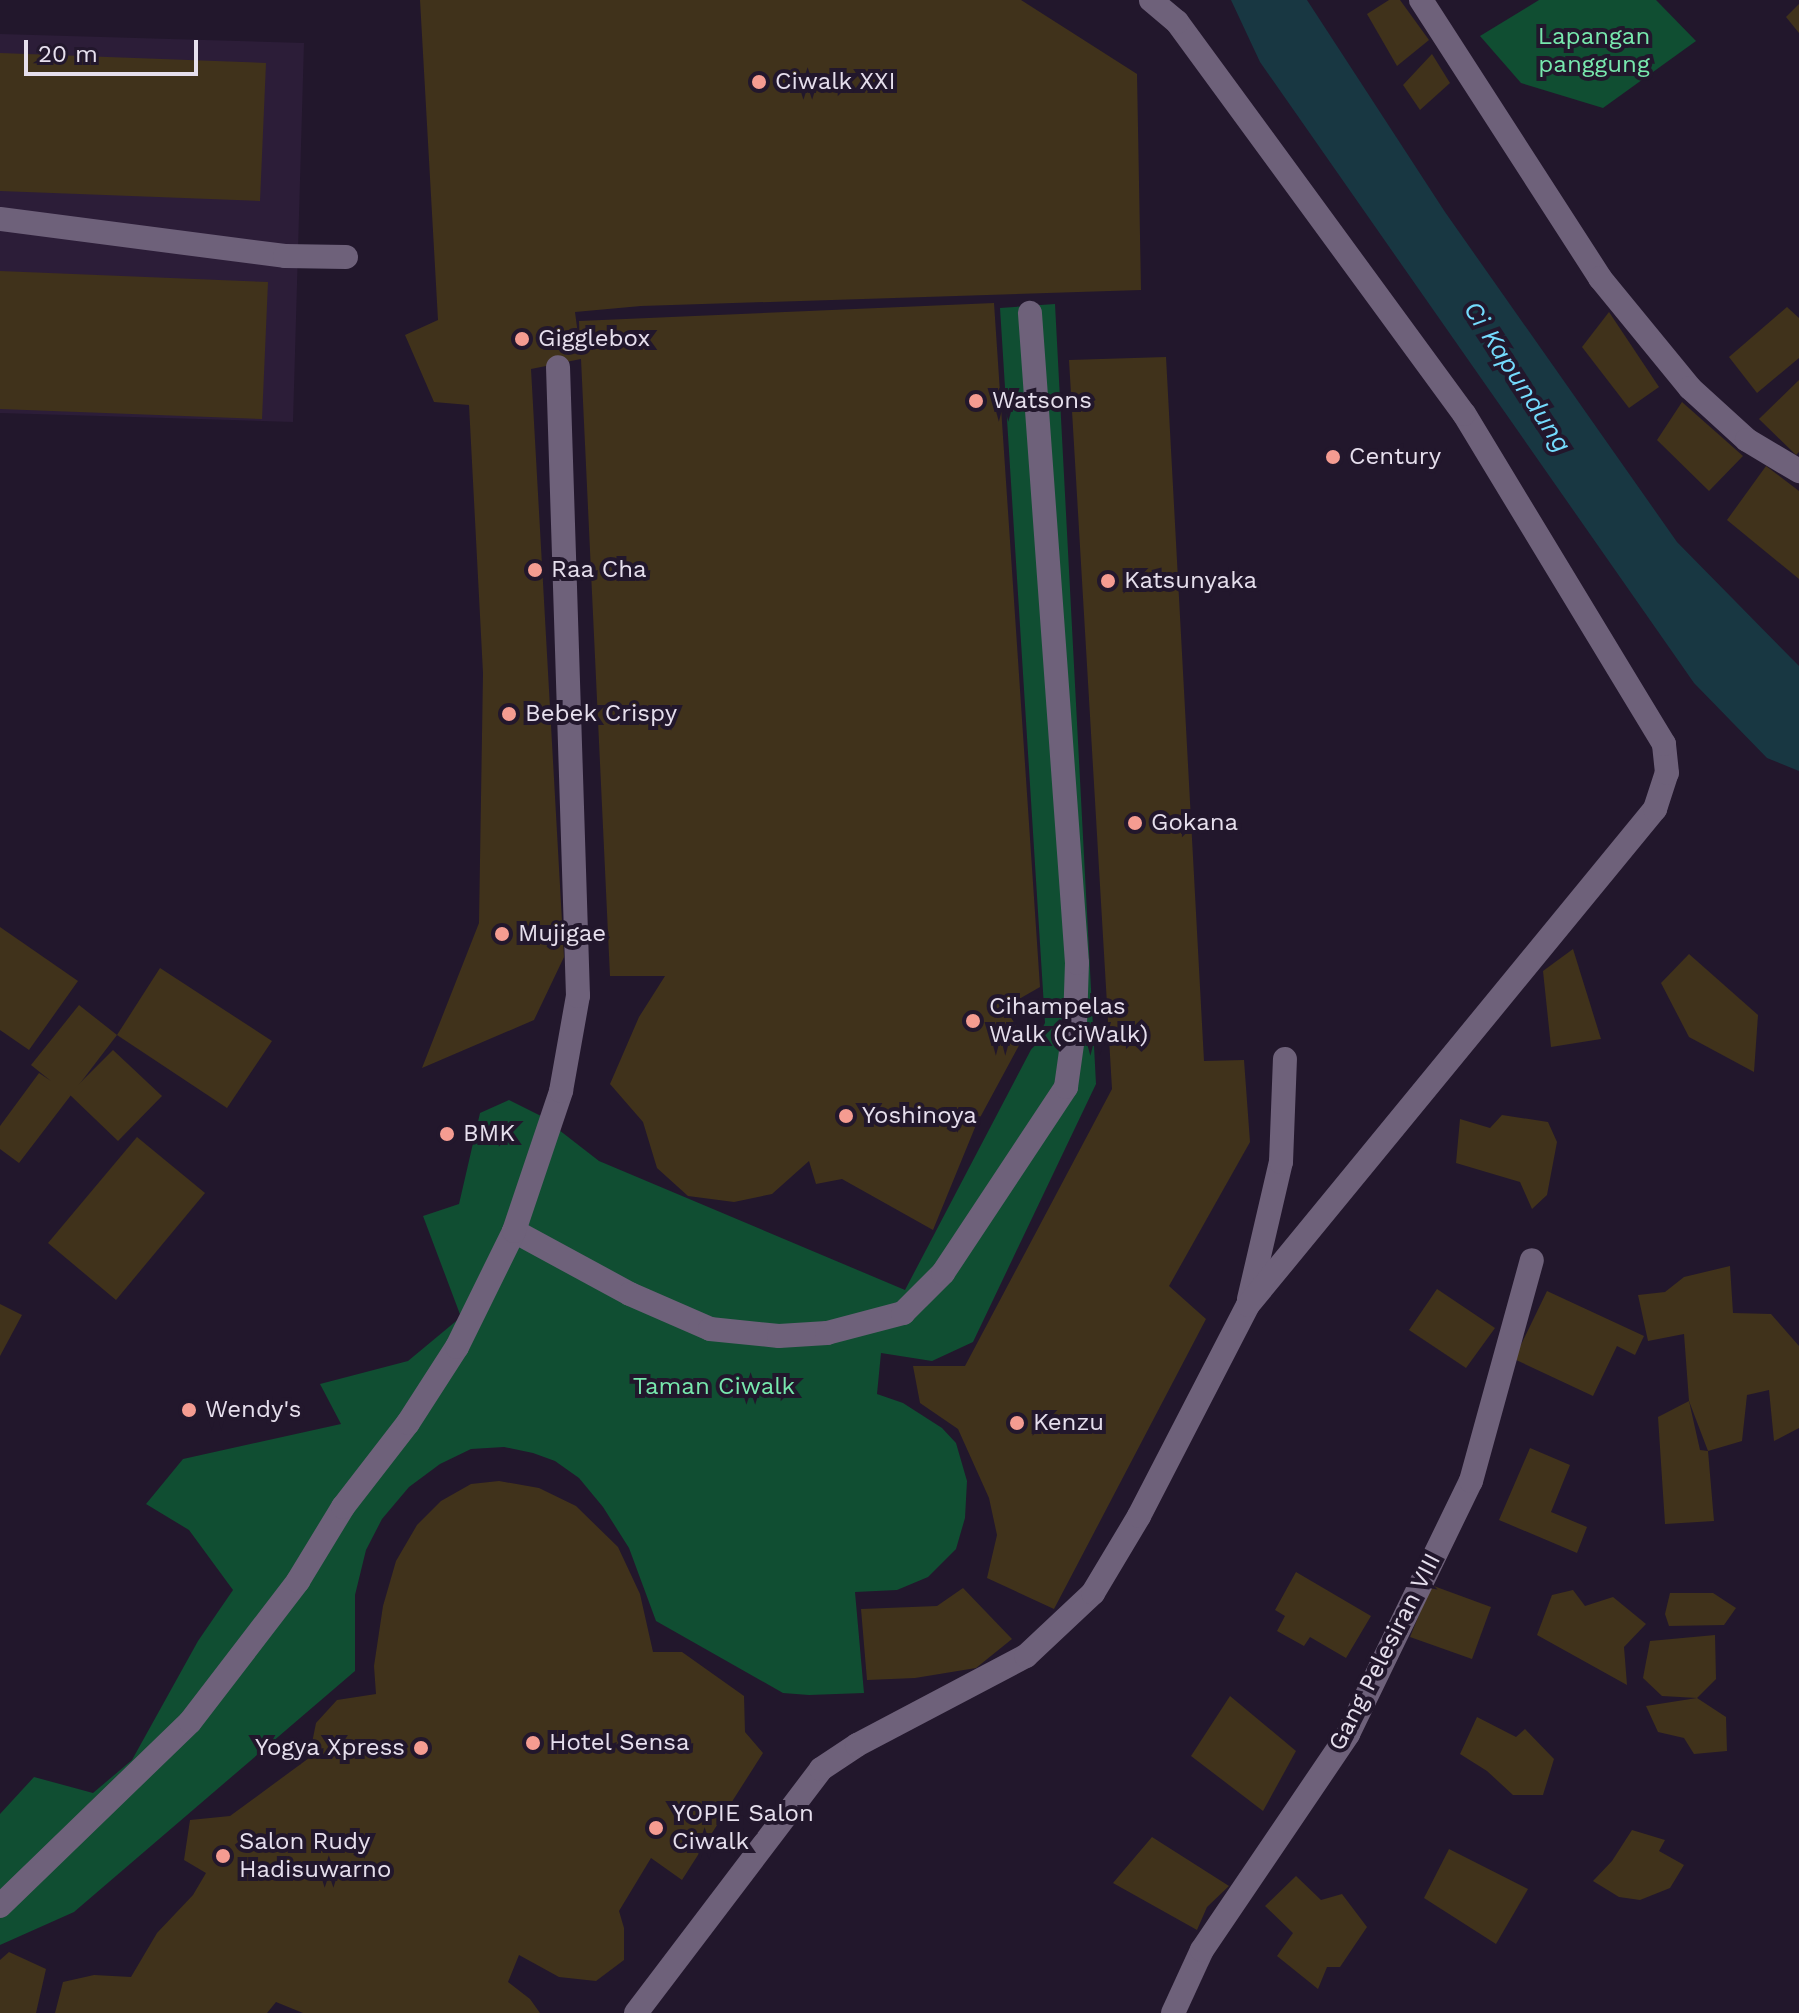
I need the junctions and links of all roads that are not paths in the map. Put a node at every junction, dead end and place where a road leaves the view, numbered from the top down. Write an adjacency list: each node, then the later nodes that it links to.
1 (1151, 0): 11 (street)
2 (1421, 0): 7 (street)
3 (0, 219): 4 (street)
4 (346, 257)
5 (1030, 313): 9 (street)
6 (558, 367): 9 (street)
7 (1799, 471)
8 (1285, 1059): 11 (street)
9 (514, 1231): 12 (street)
10 (1532, 1260): 14 (street, Gang Pelesiran VIII)
11 (1248, 1305): 13 (street)
12 (0, 1906)
13 (636, 2013)
14 (1173, 2013)

